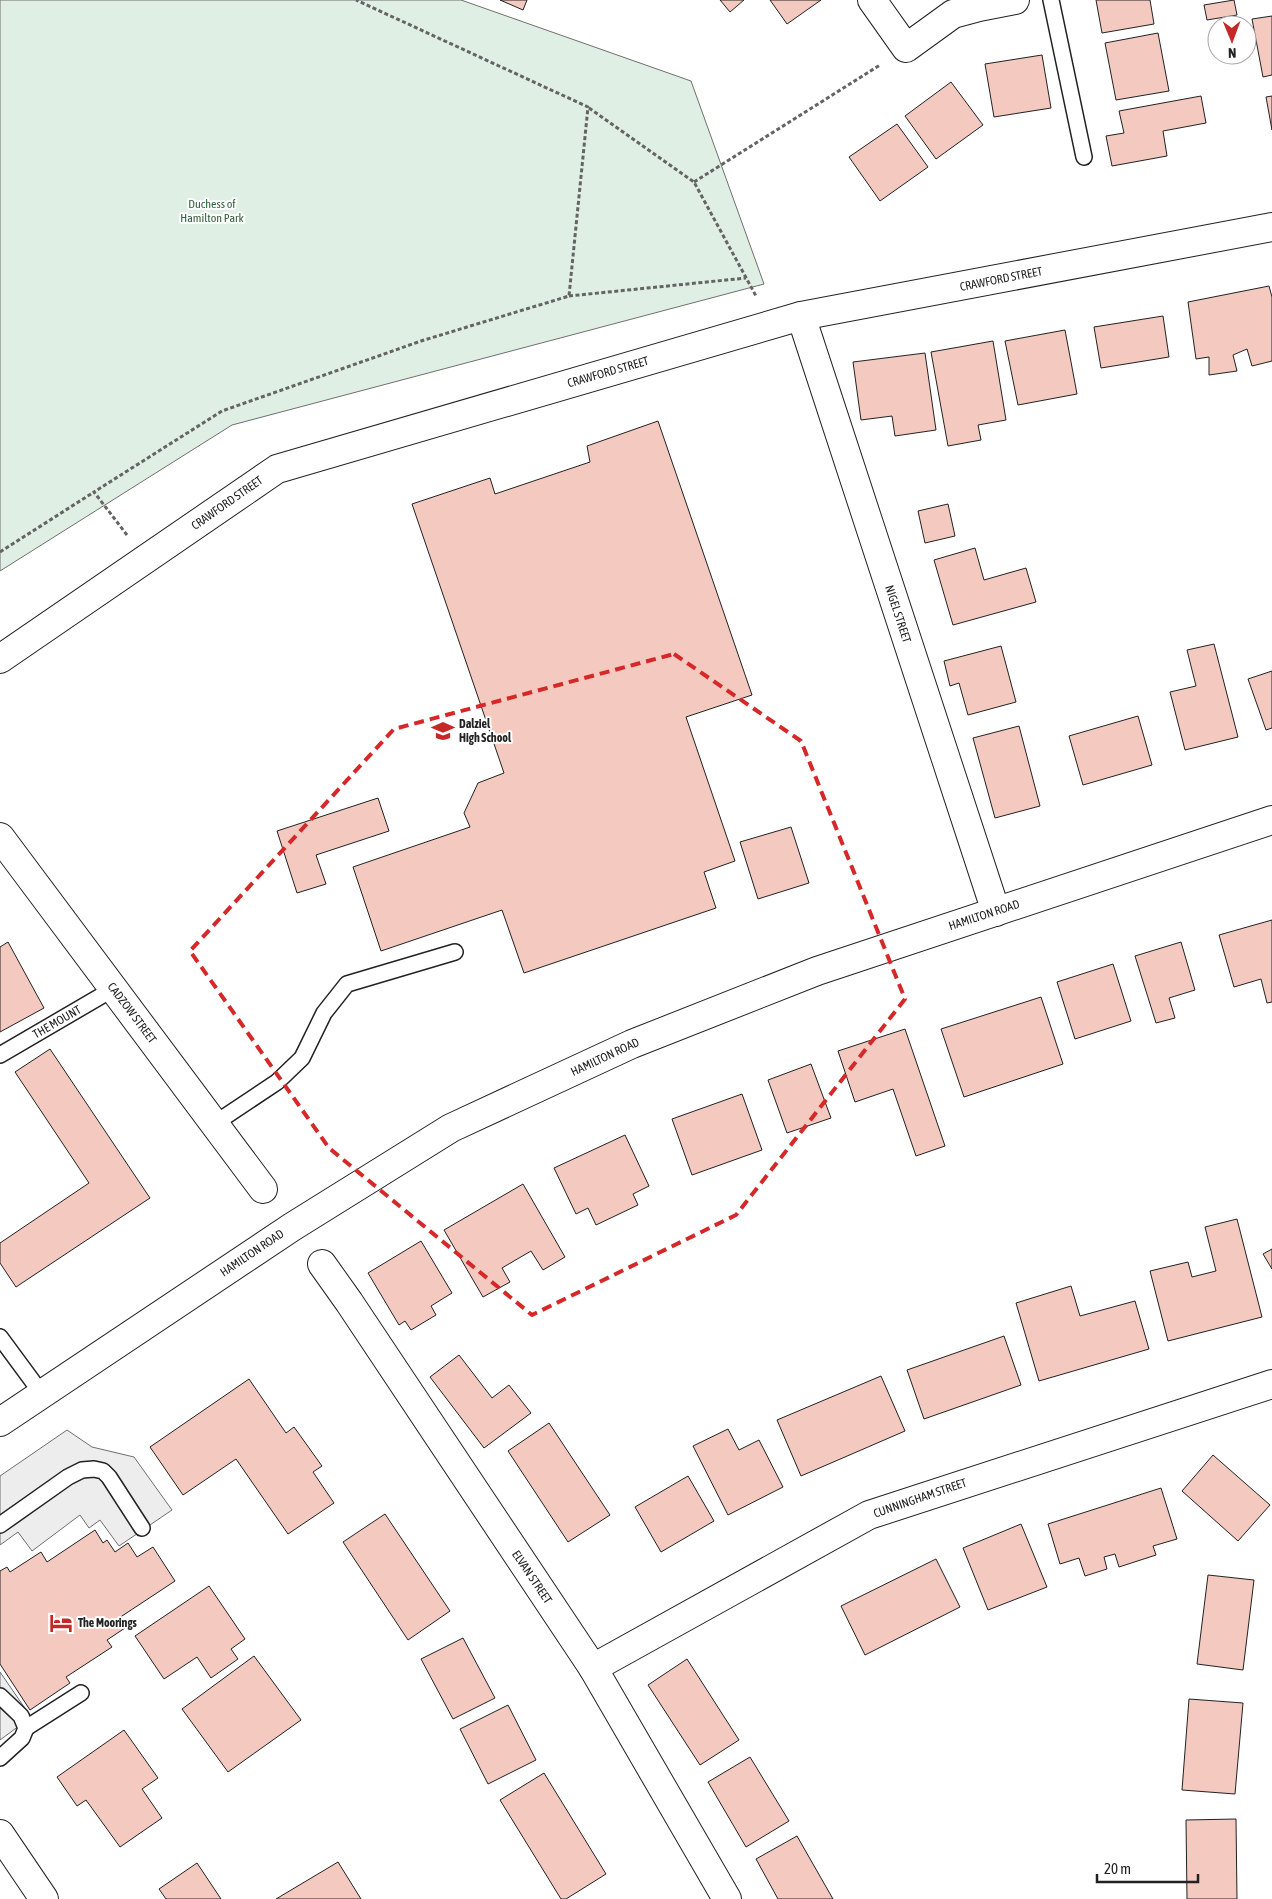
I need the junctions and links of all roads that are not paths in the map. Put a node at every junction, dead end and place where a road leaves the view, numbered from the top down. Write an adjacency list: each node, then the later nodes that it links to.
1 (872, 0): 2 (street)
2 (1015, 0)
3 (1051, 0): 4 (lane)
4 (1084, 157)
5 (1272, 227): 6 (street, CRAWFORD STREET)
6 (801, 316): 7 (street, CRAWFORD STREET); 10 (street, NIGEL STREET)
7 (0, 659)
8 (1272, 820): 10 (street, HAMILTON ROAD)
9 (0, 837): 12 (street, CADZOW STREET)
10 (996, 912): 19 (street, HAMILTON ROAD)
11 (455, 952): 14 (lane)
12 (113, 989): 13 (lane, THE MOUNT); 14 (street, CADZOW STREET)
13 (0, 1055)
14 (214, 1124): 15 (street, CADZOW STREET)
15 (263, 1189)
16 (322, 1264): 23 (street, ELVAN STREET)
17 (0, 1337): 19 (lane)
18 (1272, 1384): 23 (street, CUNNINGHAM STREET)
19 (42, 1394): 20 (street, HAMILTON ROAD)
20 (0, 1422)
21 (0, 1524): 22 (lane)
22 (142, 1528)
23 (593, 1668): 30 (street, ELVAN STREET)
24 (81, 1693): 26 (lane)
25 (0, 1696): 26 (lane)
26 (26, 1728): 27 (lane)
27 (0, 1758)
28 (0, 1834): 29 (street)
29 (44, 1899)
30 (727, 1899)

